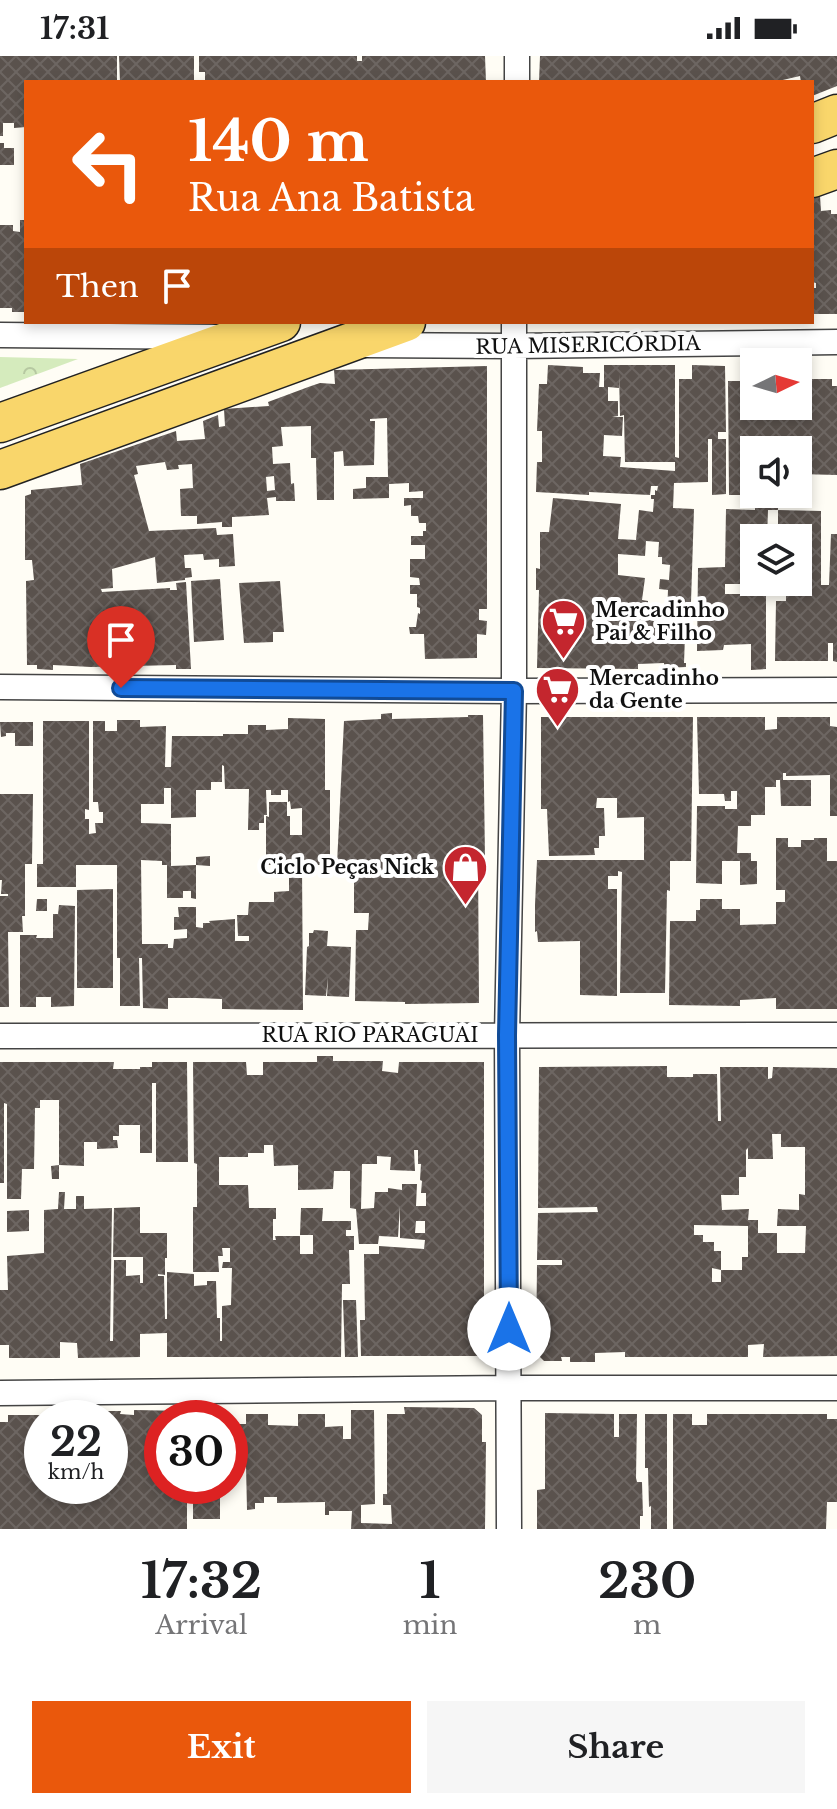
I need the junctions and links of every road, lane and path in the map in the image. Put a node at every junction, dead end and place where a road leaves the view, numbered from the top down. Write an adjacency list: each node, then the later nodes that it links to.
1 (517, 56): 2 (street)
2 (517, 80)
3 (837, 114): 4 (main road)
4 (814, 123)
5 (837, 169): 6 (main road)
6 (814, 177)
7 (275, 324): 11 (main road)
8 (400, 324): 13 (main road)
9 (513, 334): 12 (street, RUA MISERICÓRDIA); 13 (street, RUA MISERICÓRDIA); 18 (street)
10 (0, 335): 11 (street)
11 (239, 337): 14 (main road)
12 (837, 342)
13 (339, 345): 15 (main road)
14 (0, 423)
15 (0, 470)
16 (0, 687): 18 (street)
17 (837, 690): 18 (street)
18 (514, 691): 19 (street)
19 (507, 1035): 20 (street, RUA RIO PARAGUAI); 21 (street, RUA RIO PARAGUAI); 22 (street)
20 (837, 1035)
21 (0, 1036)
22 (509, 1388): 23 (street); 24 (street); 25 (street)
23 (837, 1388)
24 (0, 1393)
25 (509, 1529)

